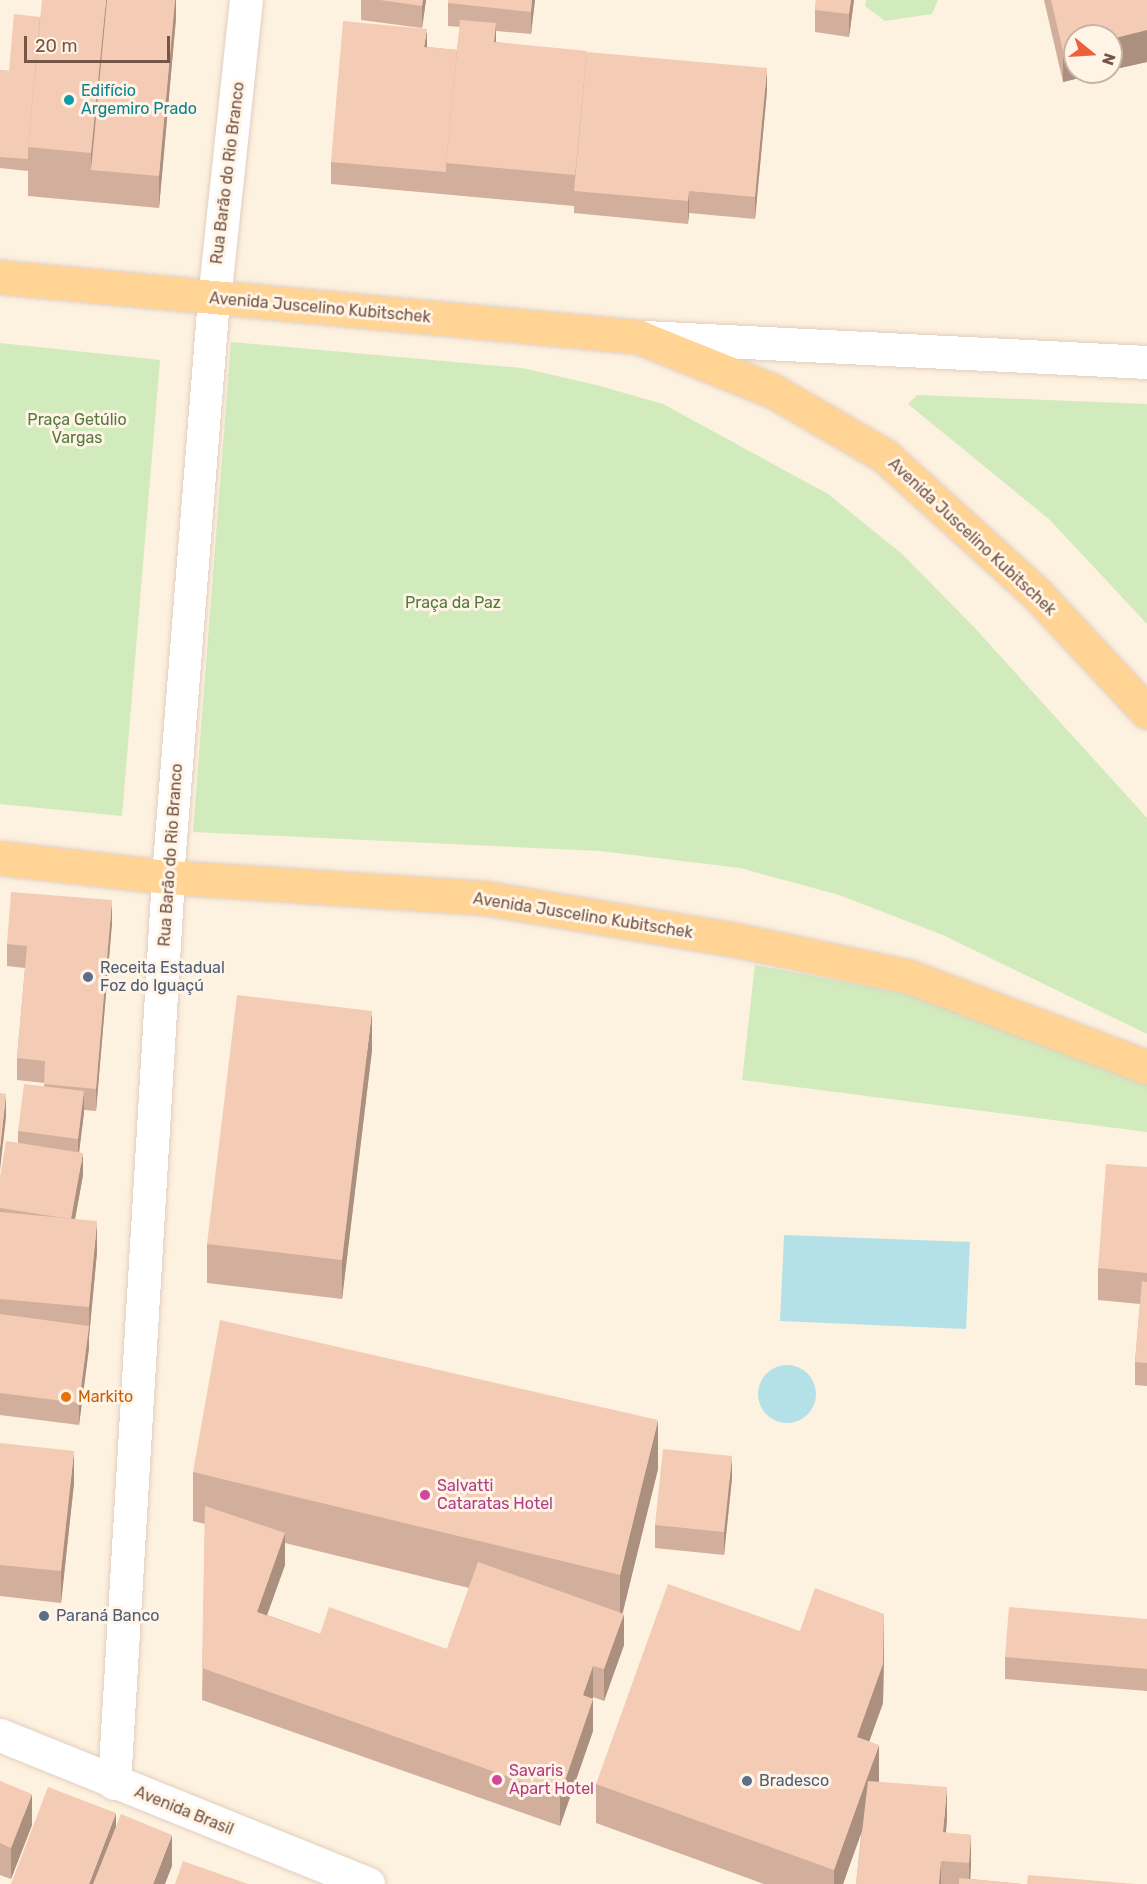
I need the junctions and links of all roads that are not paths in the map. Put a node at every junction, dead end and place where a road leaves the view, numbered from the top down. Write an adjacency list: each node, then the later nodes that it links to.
1 (246, 0): 3 (street, Rua Barão do Rio Branco)
2 (0, 277): 3 (main road, Avenida Juscelino Kubitschek)
3 (214, 299): 4 (main road, Avenida Juscelino Kubitschek); 8 (street, Rua Barão do Rio Branco)
4 (639, 337): 5 (street, Avenida Juscelino Kubitschek); 6 (main road, Avenida Juscelino Kubitschek)
5 (1147, 362)
6 (1147, 712)
7 (0, 858): 8 (main road, Avenida Juscelino Kubitschek)
8 (168, 877): 9 (main road, Avenida Juscelino Kubitschek); 11 (street, Rua Barão do Rio Branco)
9 (1147, 1067)
10 (0, 1735): 11 (street, Avenida Brasil)
11 (114, 1784): 12 (street, Avenida Brasil)
12 (368, 1884)

